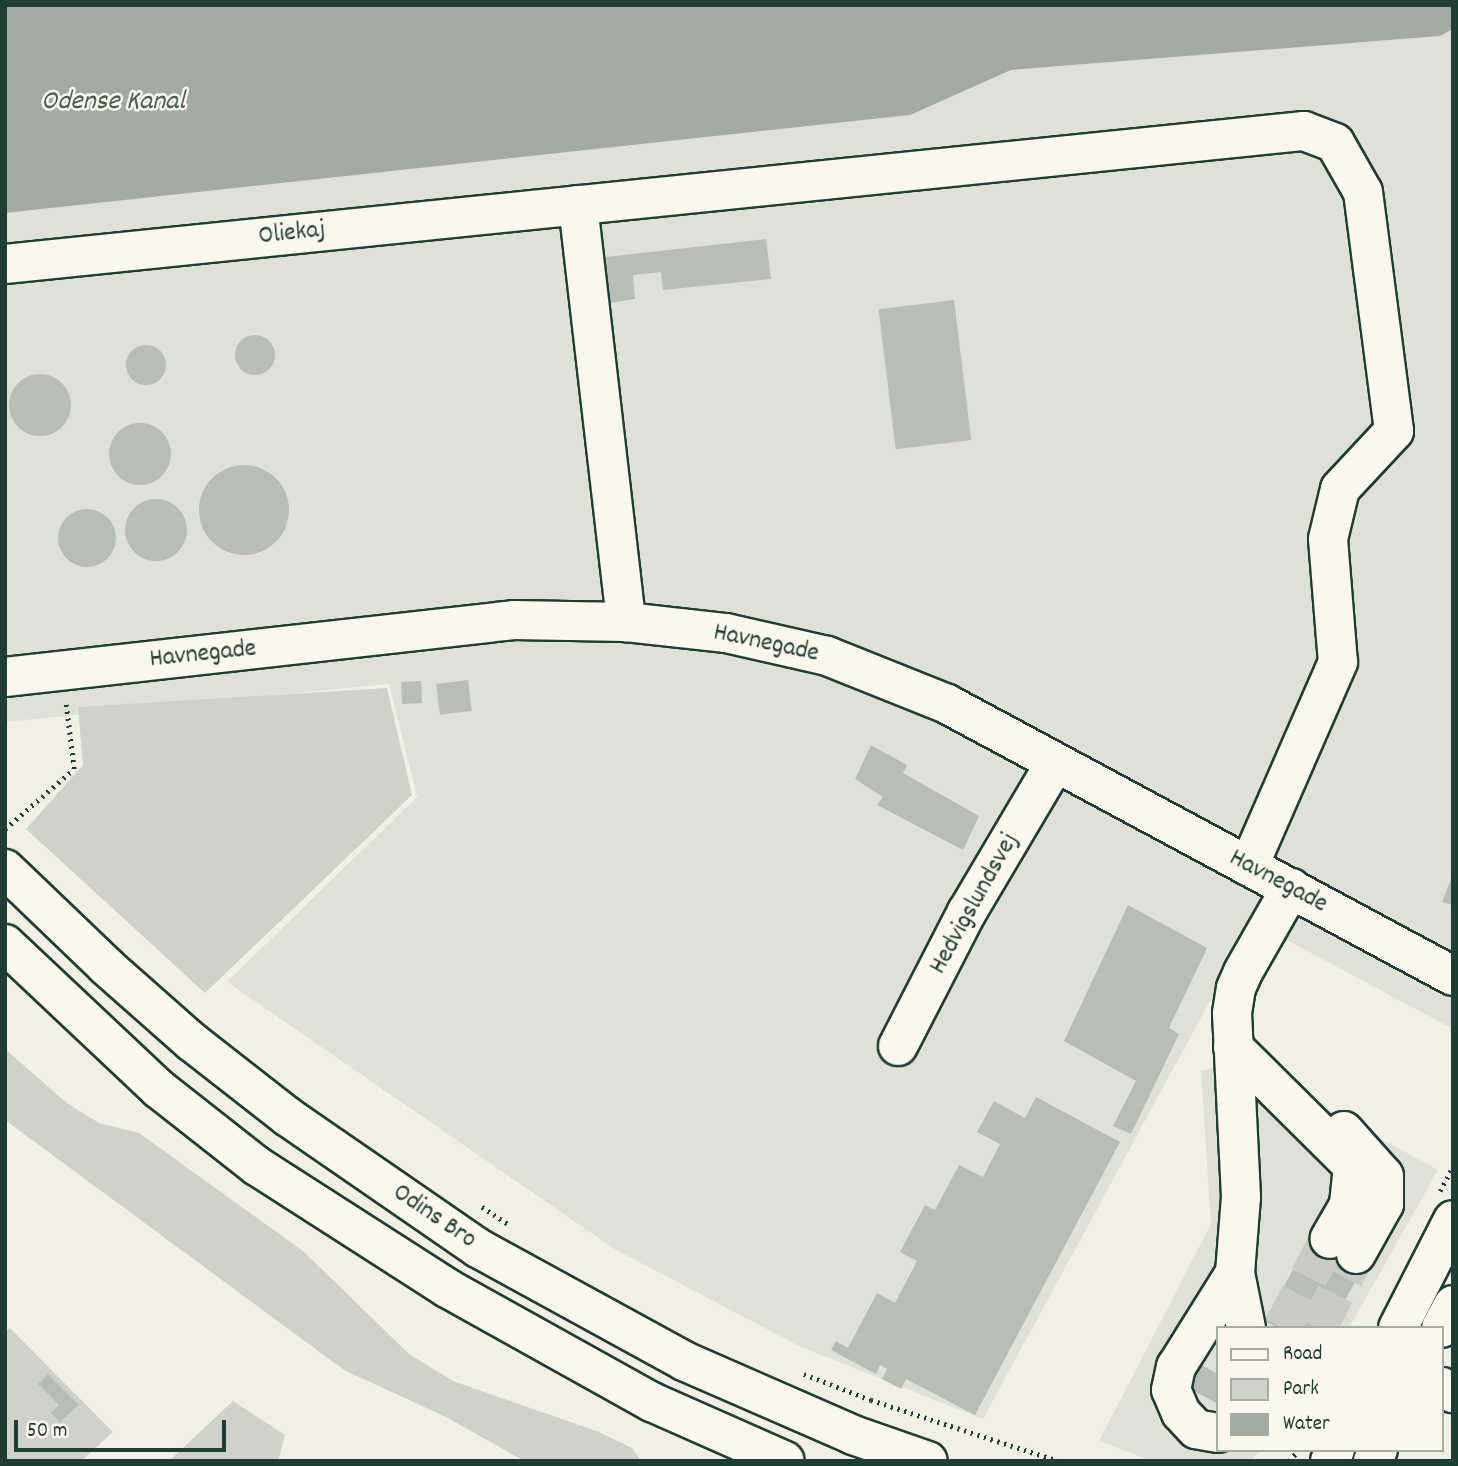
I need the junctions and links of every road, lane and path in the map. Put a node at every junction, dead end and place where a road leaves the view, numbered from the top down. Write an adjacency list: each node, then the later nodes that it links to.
1 (578, 205): 2 (street, Oliekaj); 3 (street); 9 (street, Oliekaj)
2 (5, 264)
3 (626, 622): 4 (street, Havnegade); 6 (street, Havnegade)
4 (5, 677)
5 (65, 697): 7 (path)
6 (1055, 763): 9 (street, Havnegade); 13 (street, Hedvigslundsvej)
7 (5, 829): 8 (path)
8 (10, 853): 27 (street, Odins Bro)
9 (1250, 866): 10 (street, Havnegade)
10 (1291, 888): 12 (street, Havnegade); 14 (street)
11 (5, 944): 26 (street, Odins Bro)
12 (1453, 976)
13 (898, 1046)
14 (1233, 1046): 18 (street); 19 (street)
15 (474, 1202): 17 (path)
16 (1453, 1220): 22 (street)
17 (520, 1231)
18 (1343, 1247)
19 (1235, 1273): 21 (street); 25 (street)
20 (1453, 1305): 23 (street)
21 (1246, 1326)
22 (1399, 1326)
23 (1442, 1326)
24 (797, 1372): 28 (path)
25 (1216, 1433)
26 (785, 1461)
27 (928, 1461)
28 (1059, 1461)

